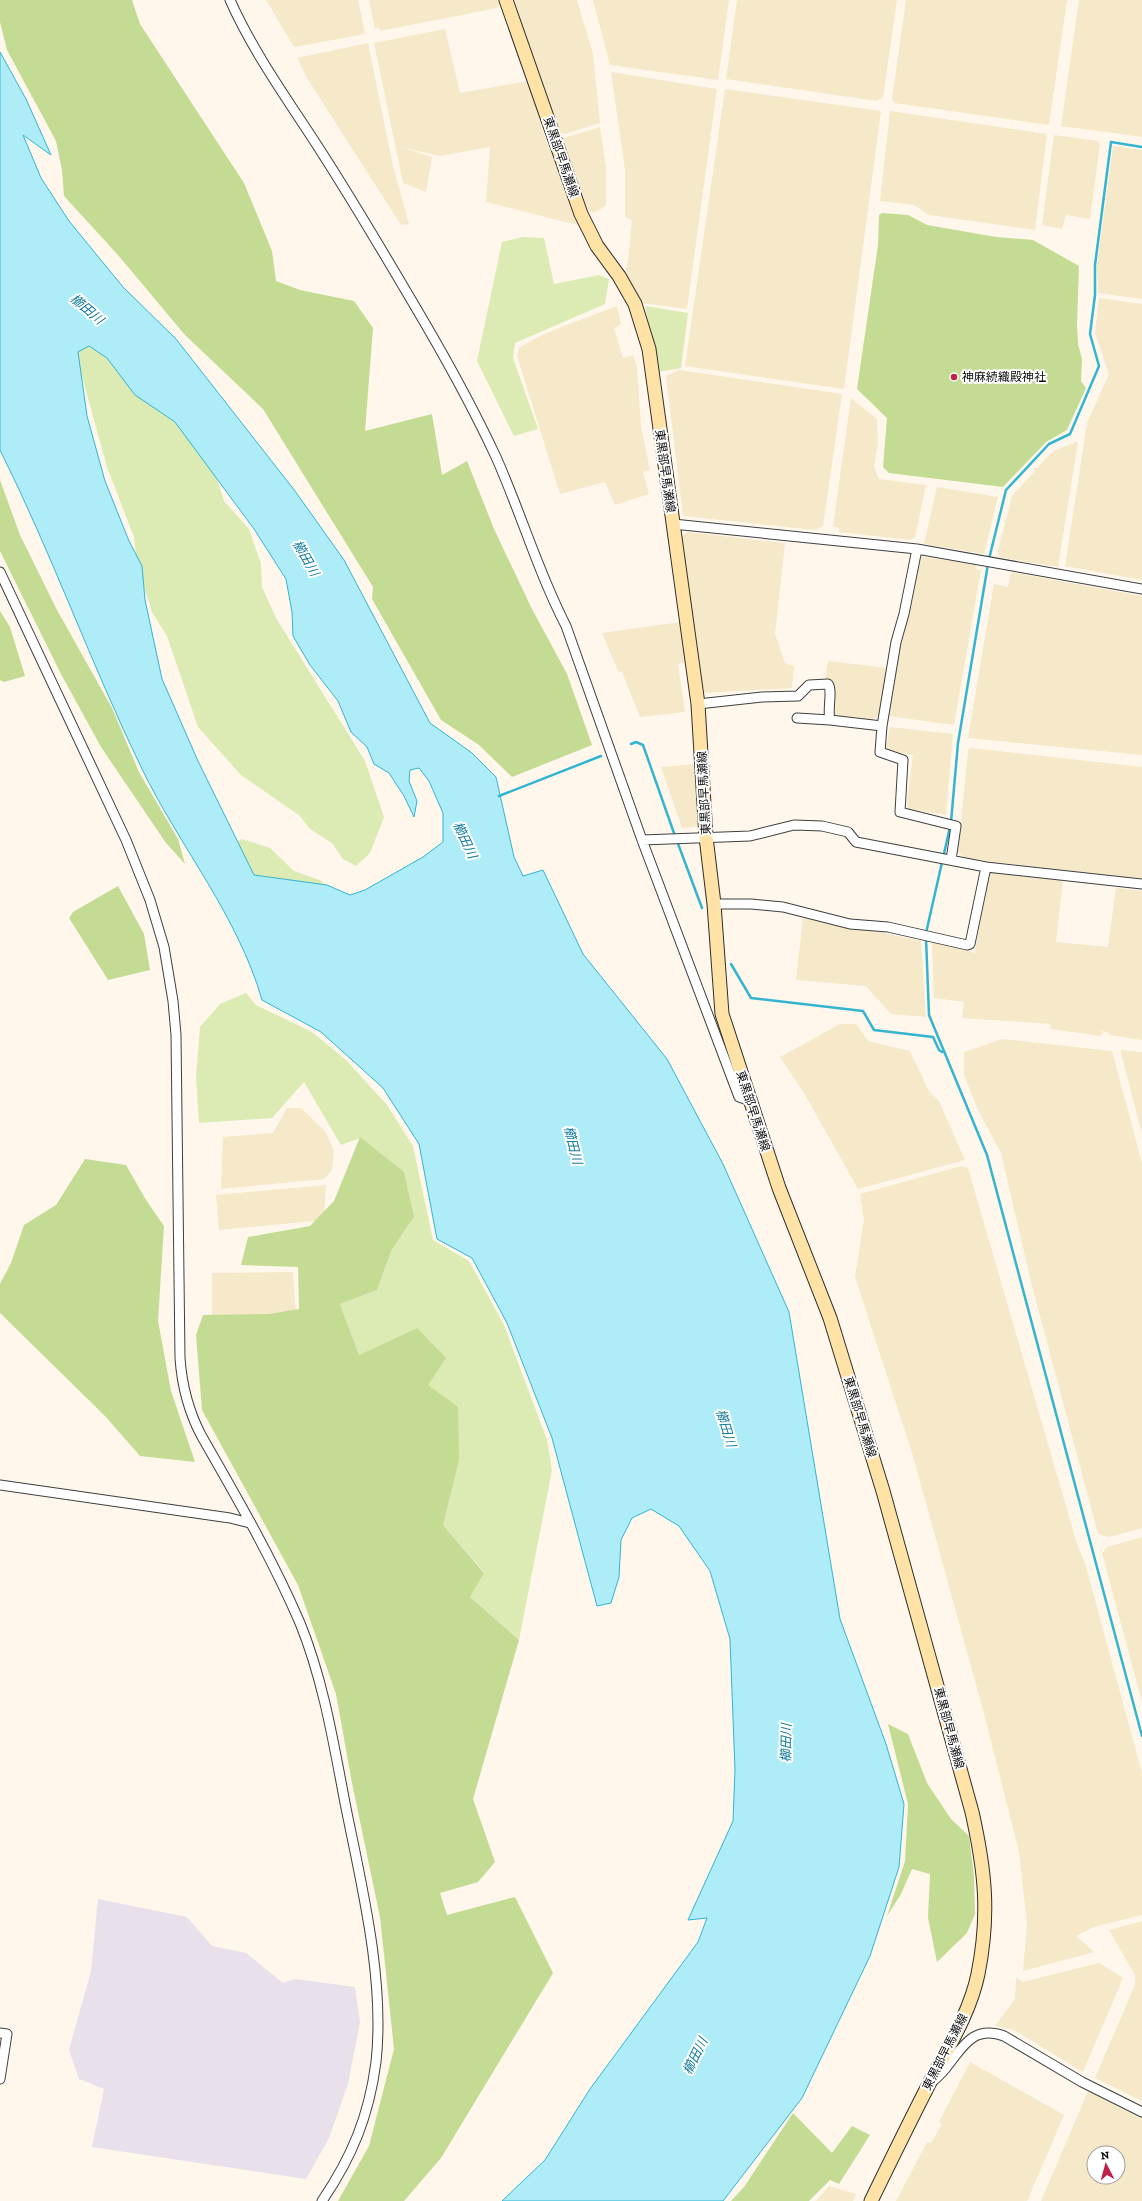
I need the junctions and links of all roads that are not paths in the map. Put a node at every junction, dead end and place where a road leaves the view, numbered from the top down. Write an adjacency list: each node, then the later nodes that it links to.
1 (230, 0): 12 (street)
2 (506, 0): 3 (main road, 東黒部早馬瀬線)
3 (673, 524): 4 (street); 7 (main road, 東黒部早馬瀬線)
4 (916, 549): 6 (street); 10 (street)
5 (0, 572): 19 (street)
6 (1142, 589)
7 (698, 704): 9 (street); 11 (main road, 東黒部早馬瀬線)
8 (797, 718): 9 (street)
9 (830, 720): 10 (street)
10 (882, 726): 13 (street)
11 (702, 837): 12 (street); 13 (street); 16 (main road, 東黒部早馬瀬線)
12 (642, 840): 17 (street)
13 (946, 859): 14 (street)
14 (986, 867): 15 (street); 16 (street)
15 (1142, 884)
16 (714, 904): 17 (main road, 東黒部早馬瀬線)
17 (748, 1100): 22 (main road, 東黒部早馬瀬線)
18 (0, 1485): 19 (street)
19 (250, 1522): 24 (street)
20 (0, 2033): 21 (street)
21 (0, 2079)
22 (929, 2084): 23 (street); 25 (main road, 東黒部早馬瀬線)
23 (1142, 2112)
24 (322, 2201)
25 (871, 2201)

